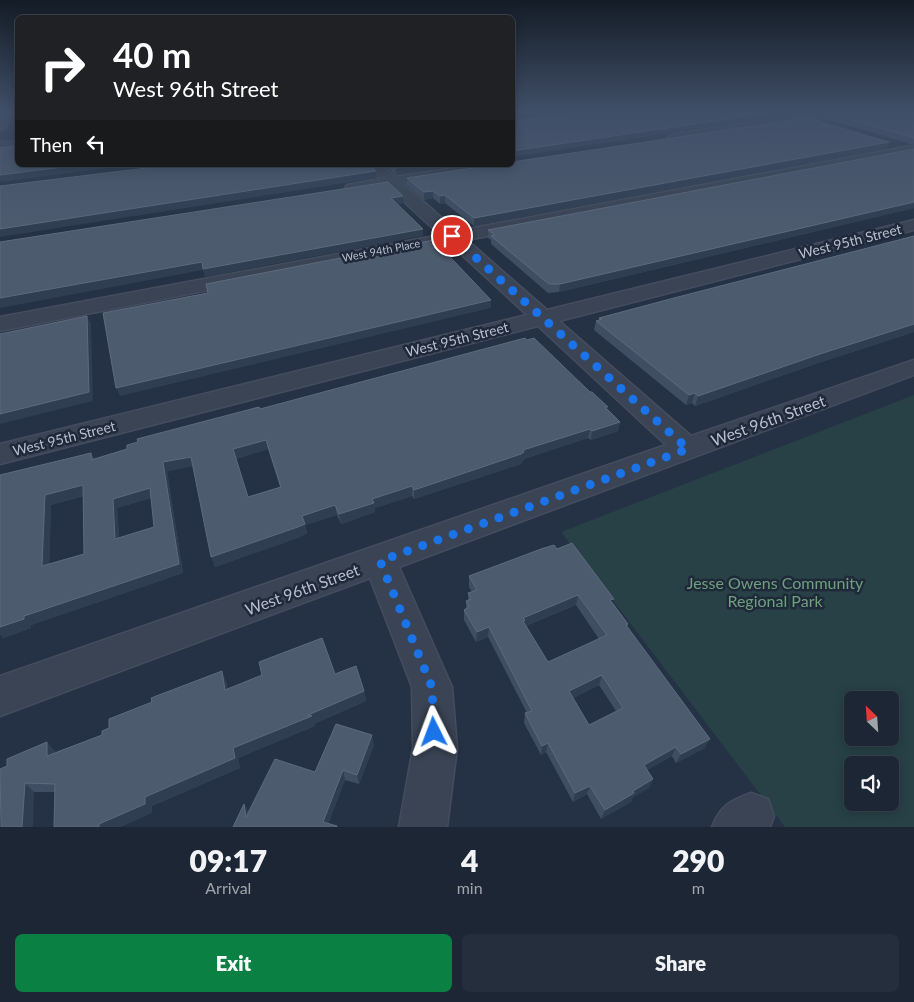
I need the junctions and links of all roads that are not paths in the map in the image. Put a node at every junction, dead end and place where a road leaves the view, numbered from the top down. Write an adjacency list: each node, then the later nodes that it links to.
1 (912, 150): 7 (street, West 94th Place)
2 (375, 167): 4 (street)
3 (486, 167): 4 (street)
4 (391, 182): 5 (street); 7 (street)
5 (335, 191)
6 (914, 225): 8 (street, West 95th Street)
7 (452, 236): 8 (street); 9 (street, West 94th Place)
8 (542, 317): 11 (street); 12 (street, West 95th Street)
9 (0, 324)
10 (914, 368): 11 (street, West 96th Street)
11 (688, 449): 13 (street, West 96th Street)
12 (0, 454)
13 (380, 561): 14 (street, West 96th Street); 15 (street)
14 (0, 696)
15 (427, 826)

